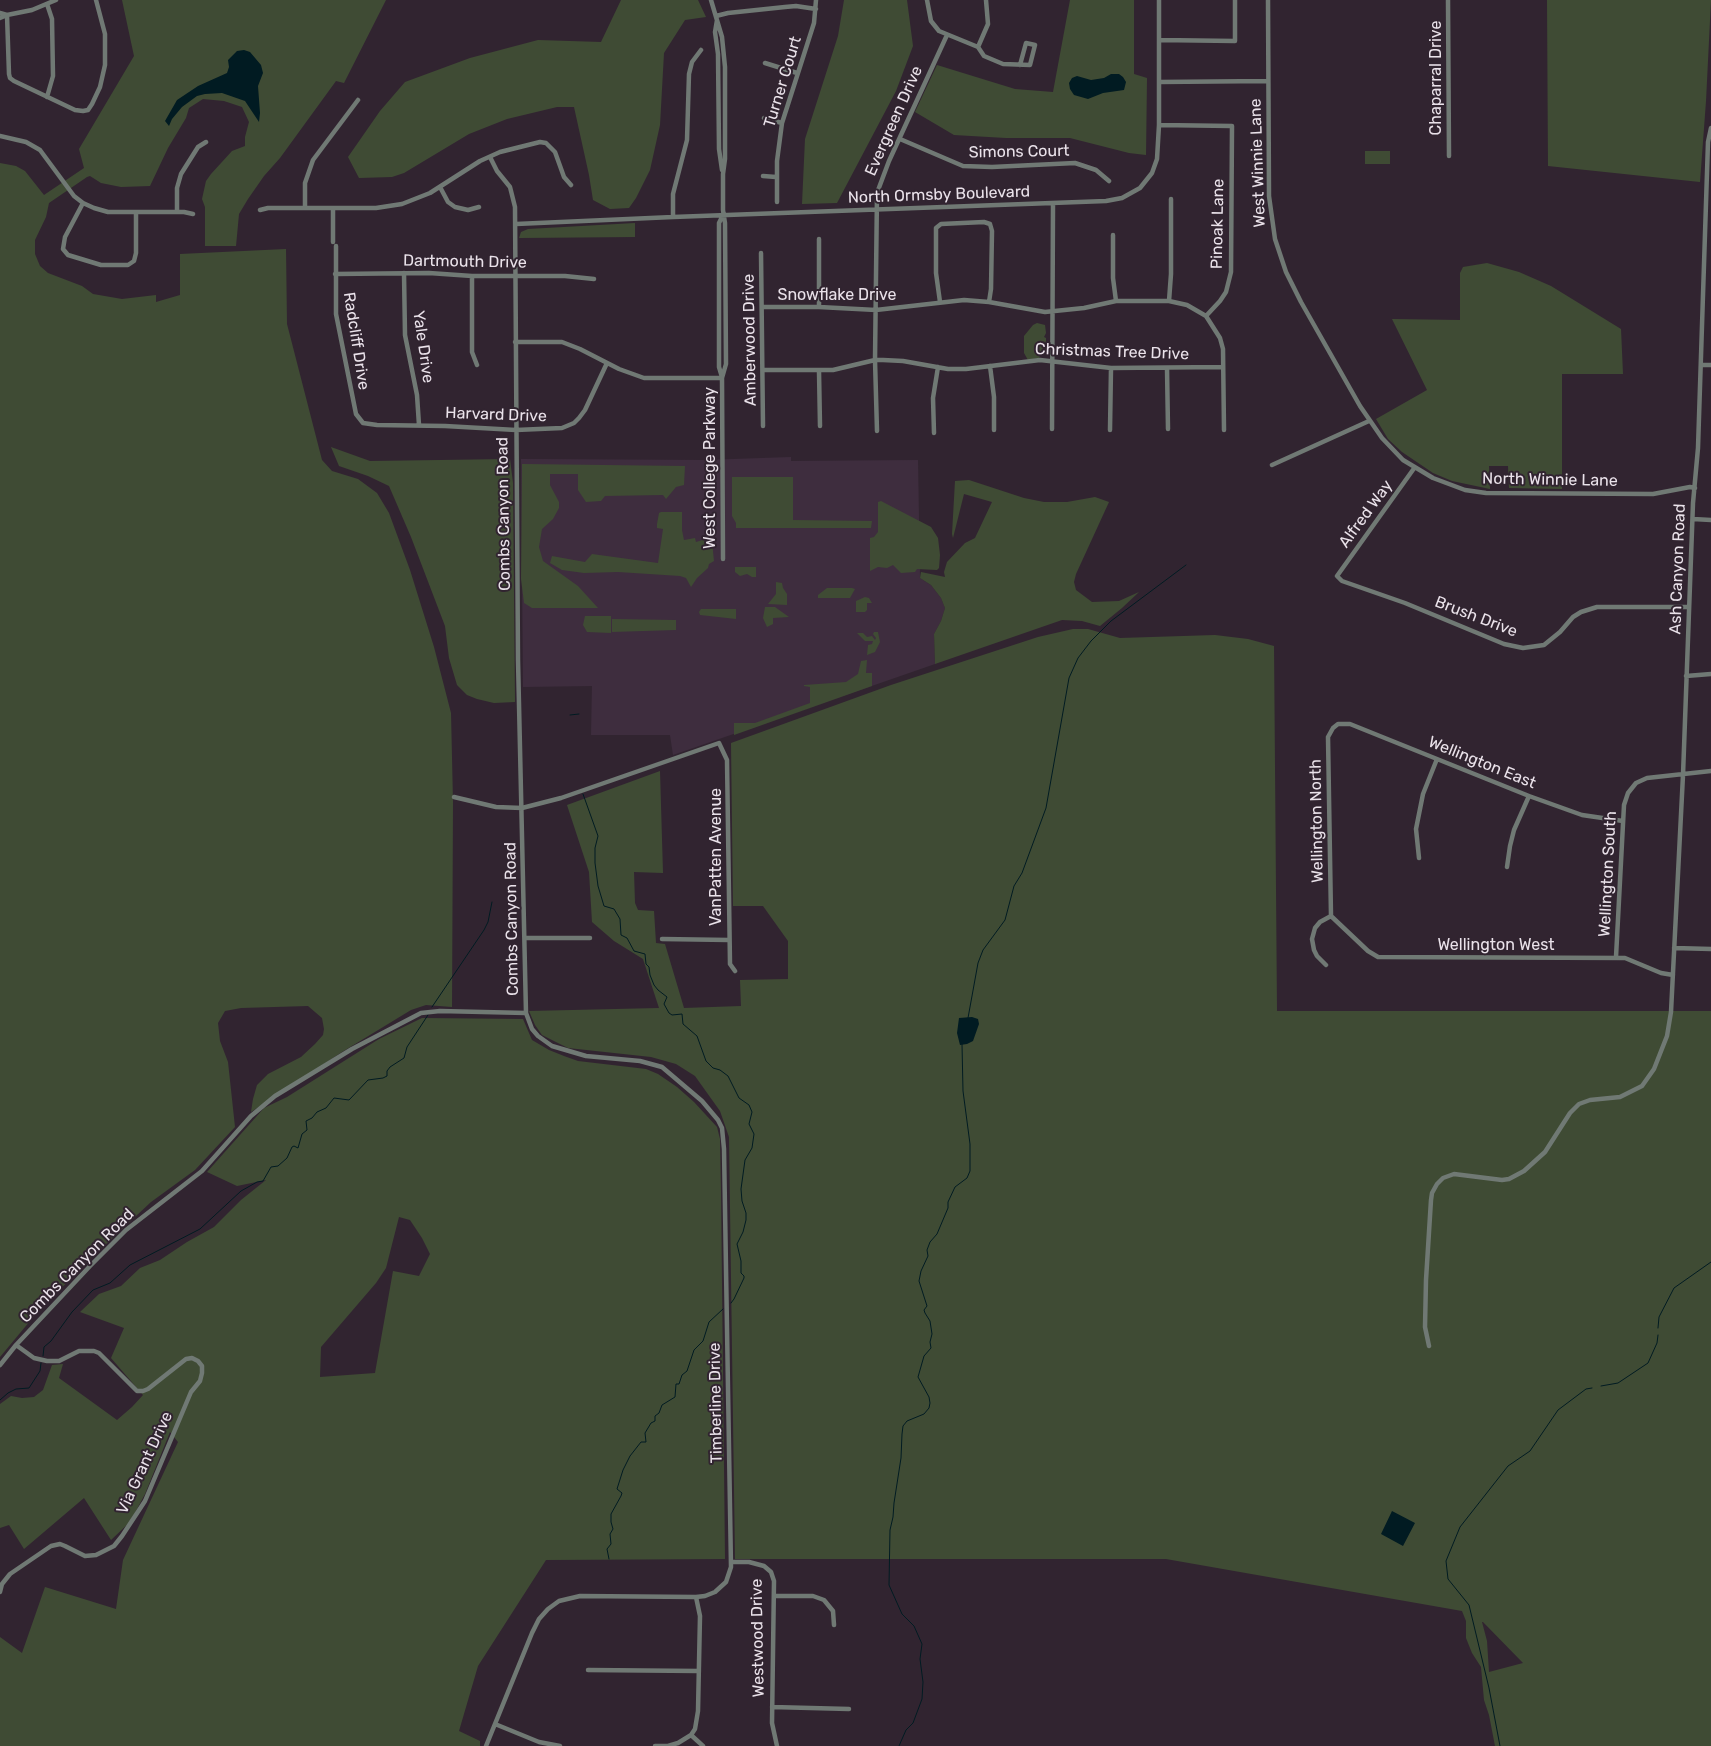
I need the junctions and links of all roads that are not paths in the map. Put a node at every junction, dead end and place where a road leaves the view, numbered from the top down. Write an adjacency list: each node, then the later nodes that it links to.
1 (56, 0): 11 (street)
2 (96, 0): 26 (street)
3 (711, 0): 16 (street, West College Parkway)
4 (816, 0): 12 (street, Turner Court)
5 (927, 0): 17 (street)
6 (986, 0): 19 (street)
7 (1159, 0): 18 (street, North Ormsby Boulevard)
8 (1235, 0): 18 (street)
9 (1268, 0): 24 (street, West Winnie Lane)
10 (1448, 0): 35 (street, Chaparral Drive)
11 (47, 4): 14 (street); 26 (street)
12 (816, 9): 16 (street); 23 (street, Turner Court)
13 (0, 13): 14 (street)
14 (7, 15): 15 (street); 26 (street)
15 (0, 18)
16 (717, 18): 54 (street, West College Parkway)
17 (947, 35): 19 (street); 33 (street, Evergreen Drive)
18 (1160, 40): 25 (street, North Ormsby Boulevard)
19 (978, 48): 22 (street)
20 (701, 50): 55 (street)
21 (765, 63): 23 (street)
22 (1020, 64): 22 (street)
23 (797, 73): 29 (street, Turner Court)
24 (1268, 81): 25 (street); 89 (street, West Winnie Lane)
25 (1159, 82): 30 (street, North Ormsby Boulevard)
26 (47, 97)
27 (358, 100): 46 (street)
28 (764, 118): 29 (street)
29 (782, 123): 38 (street, Turner Court)
30 (1159, 125): 44 (street, North Ormsby Boulevard); 73 (street, Pinoak Lane)
31 (1711, 128): 79 (street, Ash Canyon Road)
32 (0, 136): 43 (street)
33 (900, 138): 39 (street, Simons Court); 49 (street, Evergreen Drive)
34 (206, 142): 51 (street)
35 (1449, 156)
36 (490, 157): 40 (street); 41 (street); 56 (street, Combs Canyon Road)
37 (763, 176): 38 (street)
38 (776, 176): 53 (street, Turner Court)
39 (1109, 181)
40 (571, 184)
41 (440, 187): 45 (street); 47 (street)
42 (1171, 200): 68 (street)
43 (83, 203): 50 (street); 50 (street)
44 (1053, 203): 49 (street, North Ormsby Boulevard); 72 (street)
45 (479, 207)
46 (305, 208): 47 (street); 48 (street)
47 (333, 208): 61 (street, Radcliff Drive)
48 (260, 210)
49 (876, 210): 53 (street, North Ormsby Boulevard); 71 (street, Evergreen Drive)
50 (136, 212): 51 (street)
51 (176, 212): 52 (street)
52 (192, 214)
53 (778, 214): 54 (street, North Ormsby Boulevard)
54 (723, 215): 55 (street, North Ormsby Boulevard); 88 (street, West College Parkway)
55 (673, 217): 56 (street, North Ormsby Boulevard)
56 (516, 224): 63 (street, Combs Canyon Road)
57 (1114, 235): 67 (street)
58 (819, 239): 70 (street)
59 (761, 253): 69 (street, Amberwood Drive)
60 (404, 273): 61 (street, Dartmouth Drive); 62 (street, Dartmouth Drive); 91 (street, Yale Drive)
61 (335, 274): 90 (street, Radcliff Drive)
62 (472, 276): 63 (street, Dartmouth Drive); 78 (street)
63 (515, 276): 64 (street, Dartmouth Drive); 74 (street, Combs Canyon Road)
64 (594, 279)
65 (940, 302): 66 (street, Snowflake Drive); 66 (street); 71 (street, Snowflake Drive)
66 (989, 302): 72 (street, Snowflake Drive)
67 (1116, 302): 68 (street, Snowflake Drive); 72 (street, Snowflake Drive)
68 (1169, 302): 73 (street, Snowflake Drive)
69 (762, 307): 70 (street, Snowflake Drive); 86 (street, Amberwood Drive)
70 (819, 307): 71 (street, Snowflake Drive)
71 (876, 310): 75 (street, Evergreen Drive)
72 (1053, 312): 76 (street)
73 (1206, 316): 83 (street)
74 (515, 342): 77 (street); 96 (street, Combs Canyon Road)
75 (875, 360): 82 (street, Christmas Tree Drive); 87 (street, Christmas Tree Drive); 100 (street, Evergreen Drive)
76 (1054, 361): 81 (street, Christmas Tree Drive); 84 (street, Christmas Tree Drive); 94 (street)
77 (607, 363): 88 (street); 96 (street, Harvard Drive)
78 (477, 365)
79 (1701, 365): 80 (street); 104 (street, Ash Canyon Road)
80 (1711, 365)
81 (990, 366): 82 (street, Christmas Tree Drive); 97 (street)
82 (938, 367): 101 (street)
83 (1223, 367): 85 (street, Christmas Tree Drive); 99 (street)
84 (1112, 368): 85 (street, Christmas Tree Drive); 98 (street)
85 (1167, 368): 95 (street)
86 (763, 370): 87 (street, Christmas Tree Drive); 92 (street, Amberwood Drive)
87 (819, 371): 93 (street)
88 (722, 378): 107 (street, West College Parkway)
89 (1369, 420): 102 (street); 103 (street, North Winnie Lane)
90 (376, 425): 91 (street, Harvard Drive)
91 (419, 425): 96 (street, Harvard Drive)
92 (763, 426)
93 (820, 426)
94 (1052, 429)
95 (1168, 429)
96 (516, 430): 118 (street, Combs Canyon Road)
97 (994, 430)
98 (1110, 430)
99 (1224, 430)
100 (877, 431)
101 (934, 433)
102 (1272, 465)
103 (1415, 467): 104 (street, North Winnie Lane); 108 (street, Alfred Way)
104 (1695, 488): 105 (street, Ash Canyon Road)
105 (1692, 519): 106 (street); 109 (street, Ash Canyon Road)
106 (1711, 520)
107 (723, 558)
108 (1337, 576): 109 (street, Brush Drive)
109 (1689, 607): 111 (street, Ash Canyon Road)
110 (1711, 674): 111 (street)
111 (1686, 676): 115 (street, Ash Canyon Road)
112 (1334, 727): 113 (street, Wellington East); 122 (street, Wellington North)
113 (1438, 759): 116 (street, Wellington East); 120 (street)
114 (1711, 771): 115 (street, Wellington South)
115 (1683, 775): 119 (street, Wellington South); 127 (street, Ash Canyon Road)
116 (1529, 796): 119 (street, Wellington East); 121 (street)
117 (454, 797): 118 (street)
118 (522, 808): 123 (street, Combs Canyon Road); 126 (street, VanPatten Avenue)
119 (1623, 821): 129 (street, Wellington South)
120 (1418, 858)
121 (1507, 867)
122 (1331, 916): 129 (street, Wellington West); 130 (street)
123 (525, 938): 124 (street); 133 (street, Combs Canyon Road)
124 (590, 938)
125 (662, 939): 126 (street)
126 (729, 940): 131 (street, VanPatten Avenue)
127 (1674, 948): 128 (street); 132 (street, Ash Canyon Road)
128 (1711, 949)
129 (1616, 957): 132 (street, Wellington West)
130 (1326, 965)
131 (735, 971)
132 (1673, 975): 135 (street, Ash Canyon Road)
133 (526, 1013): 134 (street, Combs Canyon Road); 137 (street, Timberline Drive)
134 (16, 1345): 136 (street, Combs Canyon Road); 138 (street, Via Grant Drive)
135 (1429, 1346)
136 (0, 1365)
137 (730, 1562): 139 (street, Westwood Drive); 140 (street, Timberline Drive)
138 (0, 1592)
139 (774, 1596): 141 (street); 144 (street, Westwood Drive)
140 (696, 1597): 143 (street); 146 (street, Timberline Drive)
141 (834, 1625)
142 (588, 1670): 143 (street)
143 (699, 1671): 147 (street)
144 (772, 1707): 145 (street); 152 (street, Westwood Drive)
145 (849, 1709)
146 (495, 1724): 148 (street, Timberline Drive); 149 (street)
147 (691, 1735): 150 (street); 151 (street)
148 (486, 1746)
149 (560, 1746)
150 (655, 1746)
151 (703, 1746)
152 (777, 1746)

